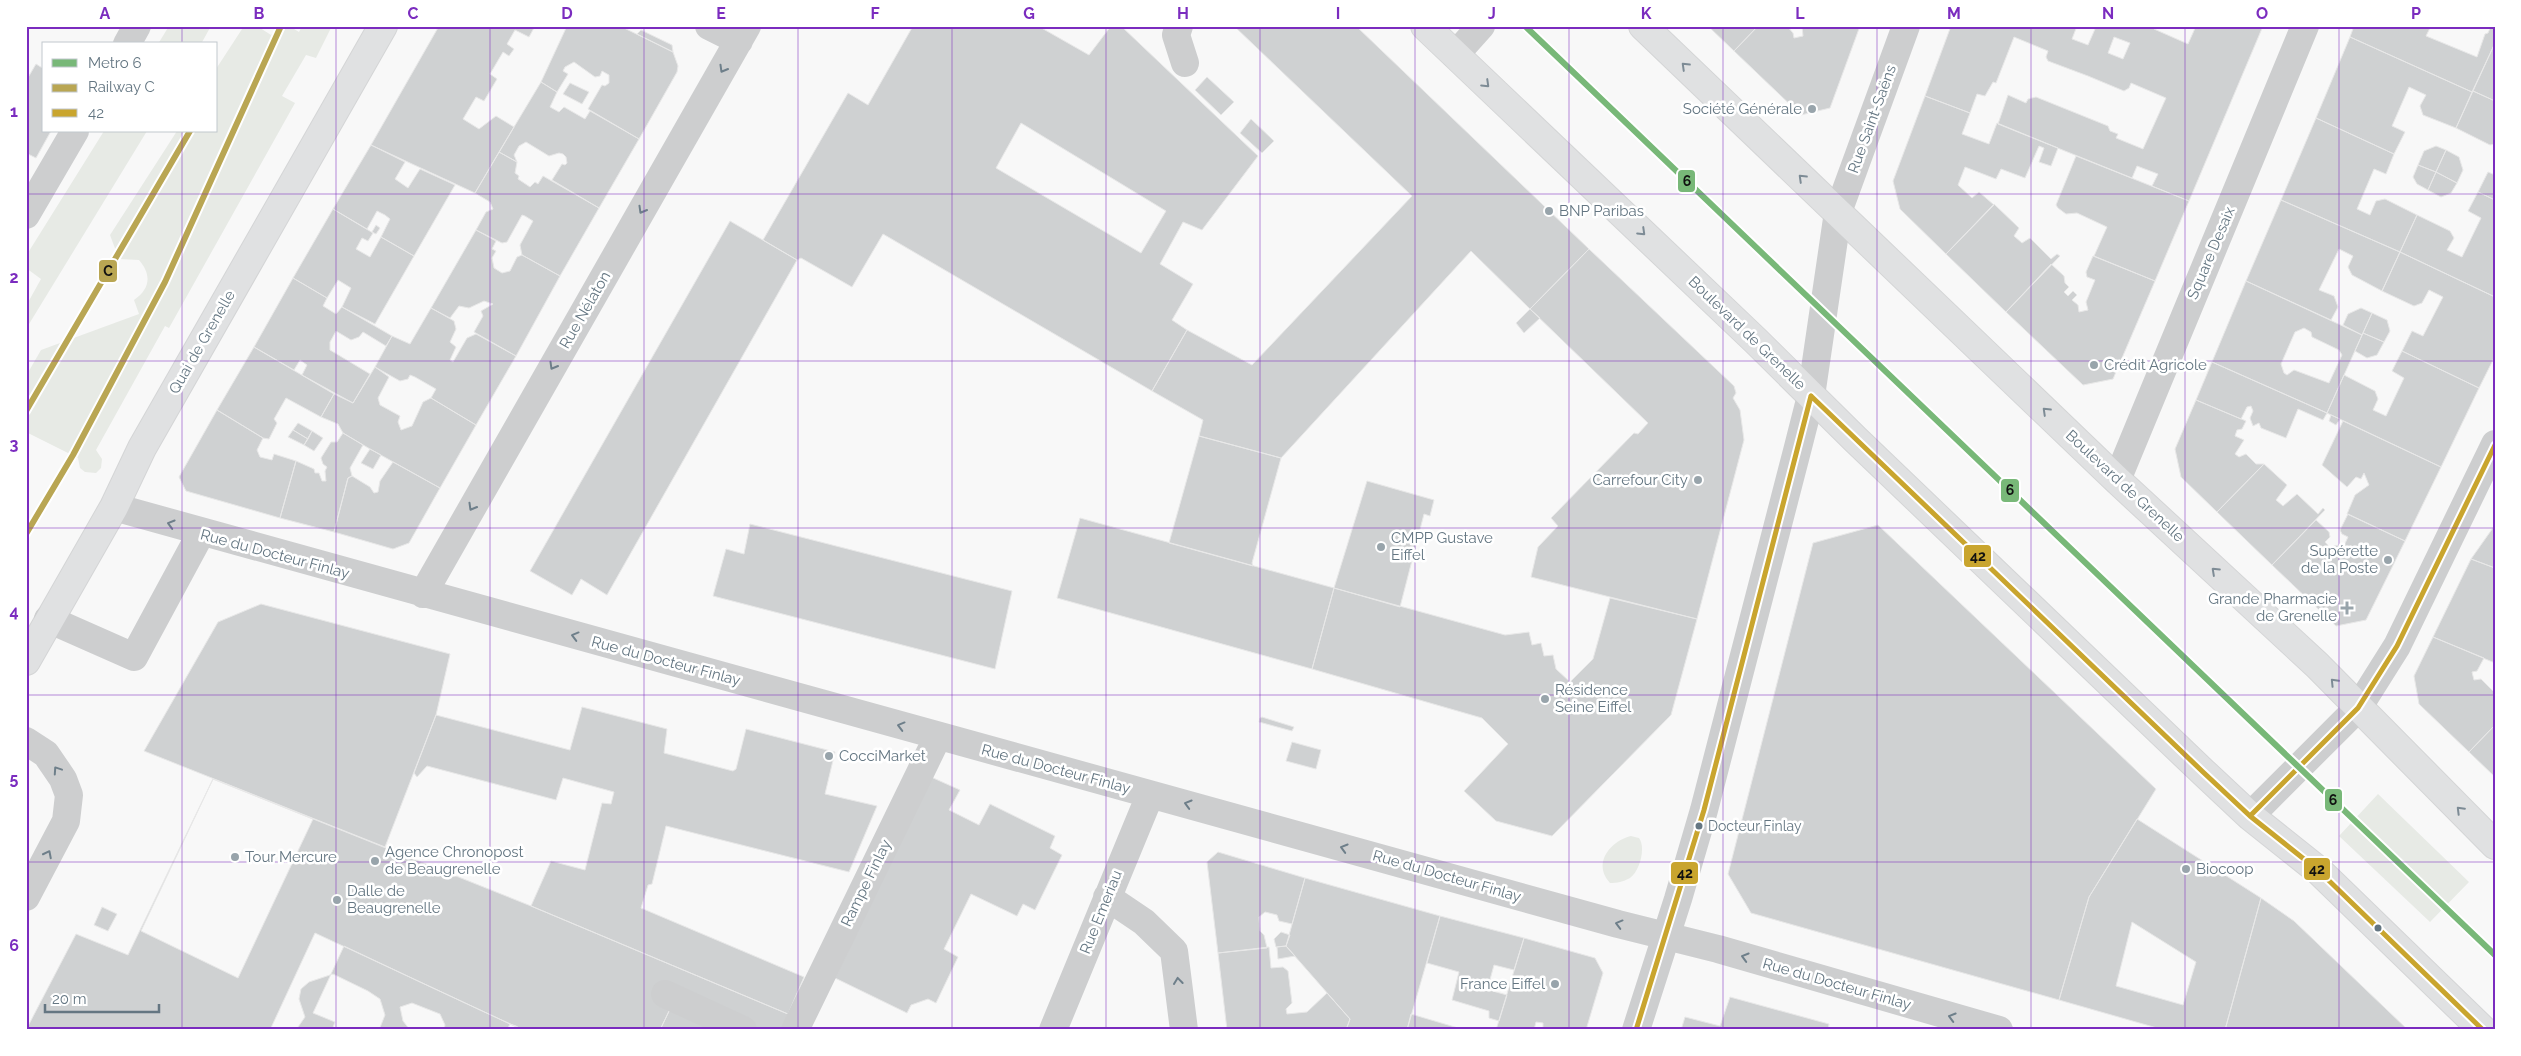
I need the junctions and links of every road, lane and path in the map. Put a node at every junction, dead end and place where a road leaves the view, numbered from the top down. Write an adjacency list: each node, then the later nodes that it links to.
1 (137, 26): 11 (street)
2 (383, 26): 20 (main road, Quai de Grenelle)
3 (709, 26): 10 (street)
4 (1179, 26): 13 (street)
5 (1425, 26): 12 (main road, Boulevard de Grenelle)
6 (1481, 26): 12 (street)
7 (1643, 26): 15 (main road, Boulevard de Grenelle, one-way to 7)
8 (1906, 26): 15 (street, Rue Saint-Saëns)
9 (2306, 26): 19 (street, Square Desaix)
10 (743, 34): 22 (street, Rue Nélaton, one-way to 22)
11 (128, 42)
12 (1455, 55): 17 (main road, Boulevard de Grenelle, one-way to 17)
13 (1185, 63)
14 (75, 132): 16 (street)
15 (1838, 212): 17 (street, Rue Saint-Saëns); 19 (main road, Boulevard de Grenelle, one-way to 15)
16 (26, 215)
17 (1811, 396): 29 (main road, Boulevard de Grenelle); 33 (street, Rue Saint-Saëns)
18 (2495, 444): 25 (street)
19 (2117, 480): 25 (main road, Boulevard de Grenelle, one-way to 19)
20 (114, 507): 21 (street, Rue du Docteur Finlay, one-way to 20); 23 (main road, Quai de Grenelle)
21 (201, 533): 22 (street, Rue du Docteur Finlay); 23 (street)
22 (423, 594): 26 (street, Rue du Docteur Finlay, one-way to 22)
23 (48, 620): 24 (main road, Quai de Grenelle)
24 (26, 661)
25 (2358, 708): 29 (street); 30 (main road, Boulevard de Grenelle, one-way to 25)
26 (938, 736): 28 (street, Rue du Docteur Finlay); 36 (street, Rampe Finlay)
27 (26, 741): 31 (street, one-way to 27)
28 (1150, 794): 32 (street, Rue Emeriau); 33 (street, Rue du Docteur Finlay, one-way to 28)
29 (2250, 816): 41 (main road, Boulevard de Grenelle)
30 (2495, 845)
31 (26, 896)
32 (1107, 897): 37 (street, Rue Emeriau); 38 (street, one-way to 32)
33 (1666, 937): 39 (street, Rue Saint-Saëns); 40 (street, Rue du Docteur Finlay, one-way to 33)
34 (665, 994): 35 (street)
35 (744, 1030)
36 (795, 1030)
37 (1053, 1030)
38 (1184, 1030)
39 (1636, 1030)
40 (1999, 1030)
41 (2483, 1030)

